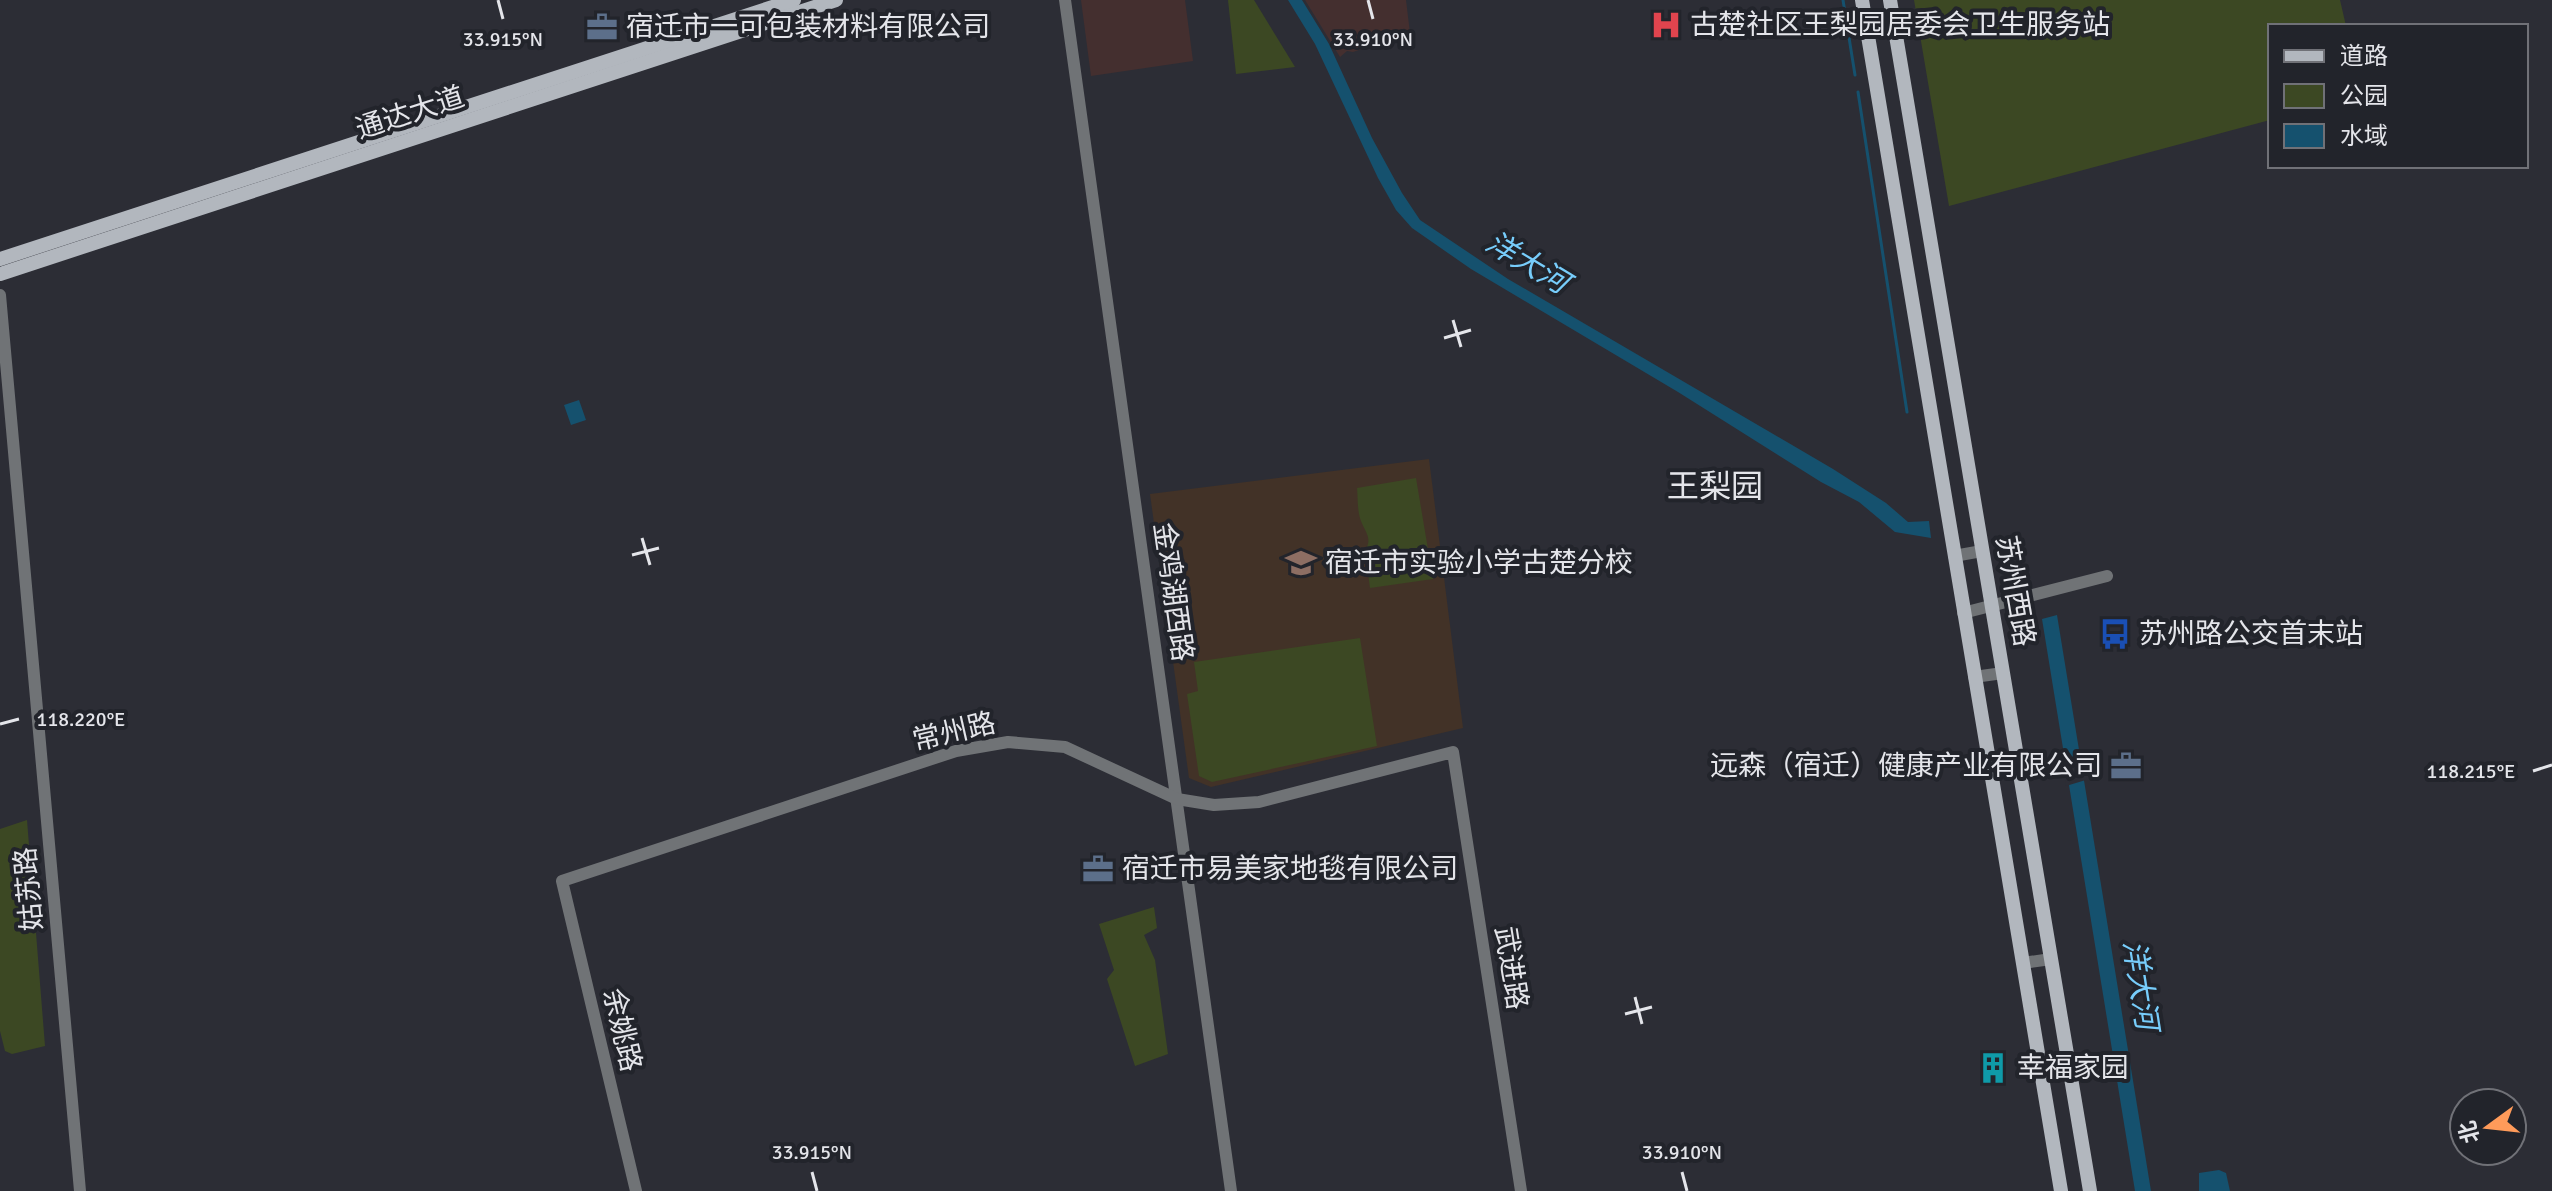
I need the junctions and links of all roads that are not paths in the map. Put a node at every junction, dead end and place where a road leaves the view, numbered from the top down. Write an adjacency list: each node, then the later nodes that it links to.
1 (794, 0): 6 (main road, 通达大道)
2 (836, 0): 7 (main road, 通达大道)
3 (1065, 0): 17 (street, 金鸡湖西路)
4 (1862, 0): 10 (main road, 苏州西路)
5 (1890, 0): 9 (main road, 苏州西路)
6 (0, 259)
7 (0, 274)
8 (0, 295): 21 (street, 姑苏路)
9 (1982, 551): 10 (street); 12 (main road, 苏州西路)
10 (1954, 556): 13 (main road, 苏州西路)
11 (2107, 576): 12 (street)
12 (1991, 607): 13 (street); 14 (main road, 苏州西路)
13 (1963, 613): 15 (main road, 苏州西路)
14 (2003, 673): 15 (street); 19 (main road, 苏州西路)
15 (1974, 677): 20 (main road, 苏州西路)
16 (1453, 752): 17 (street, 常州路); 24 (street, 武进路)
17 (1177, 799): 18 (street, 常州路); 23 (street, 金鸡湖西路)
18 (562, 881): 22 (street, 余姚路)
19 (2051, 959): 20 (street); 26 (main road, 苏州西路)
20 (2023, 963): 25 (main road, 苏州西路)
21 (80, 1191)
22 (636, 1191)
23 (1231, 1191)
24 (1521, 1191)
25 (2061, 1191)
26 (2090, 1191)

